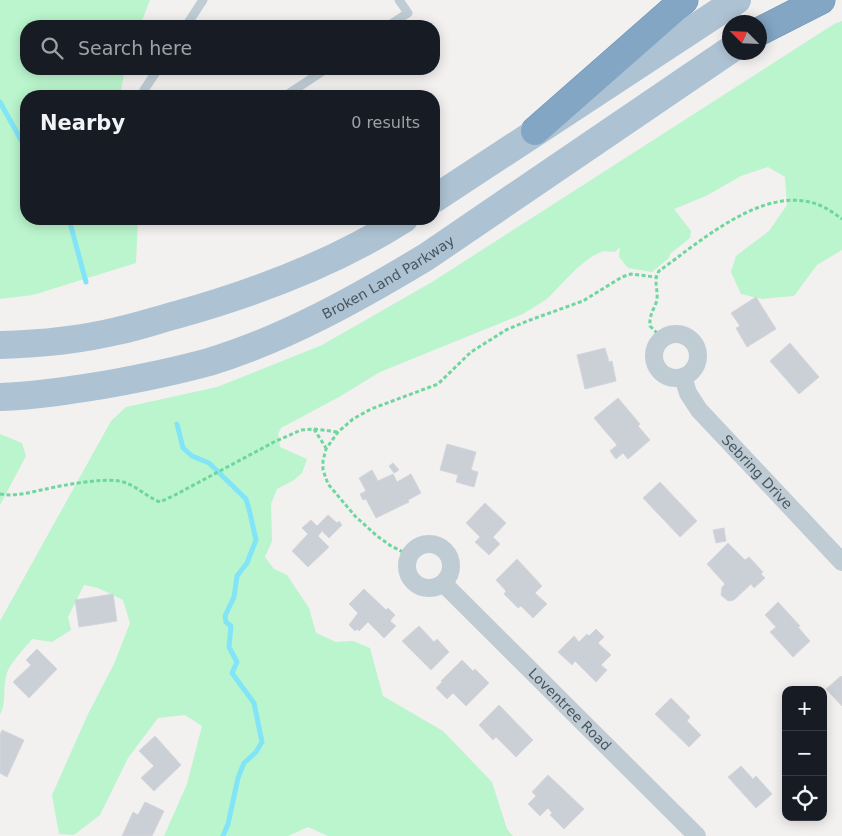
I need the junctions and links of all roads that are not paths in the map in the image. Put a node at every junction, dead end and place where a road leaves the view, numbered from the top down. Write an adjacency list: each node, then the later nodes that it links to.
1 (203, 0): 7 (lane)
2 (399, 0): 8 (lane)
3 (684, 0): 16 (highway)
4 (737, 0): 16 (main road)
5 (802, 0): 9 (main road)
6 (821, 0): 10 (highway)
7 (190, 20)
8 (397, 20)
9 (767, 25)
10 (767, 27)
11 (722, 55): 21 (main road, Broken Land Parkway)
12 (154, 75): 14 (lane)
13 (317, 75): 15 (lane)
14 (144, 90)
15 (294, 90)
16 (535, 131): 17 (main road)
17 (440, 195)
18 (393, 225): 19 (main road)
19 (0, 345)
20 (683, 377): 20 (street); 22 (street, Sebring Drive)
21 (0, 397)
22 (842, 562)
23 (444, 583): 23 (street); 24 (street, Loventree Road)
24 (696, 836)

